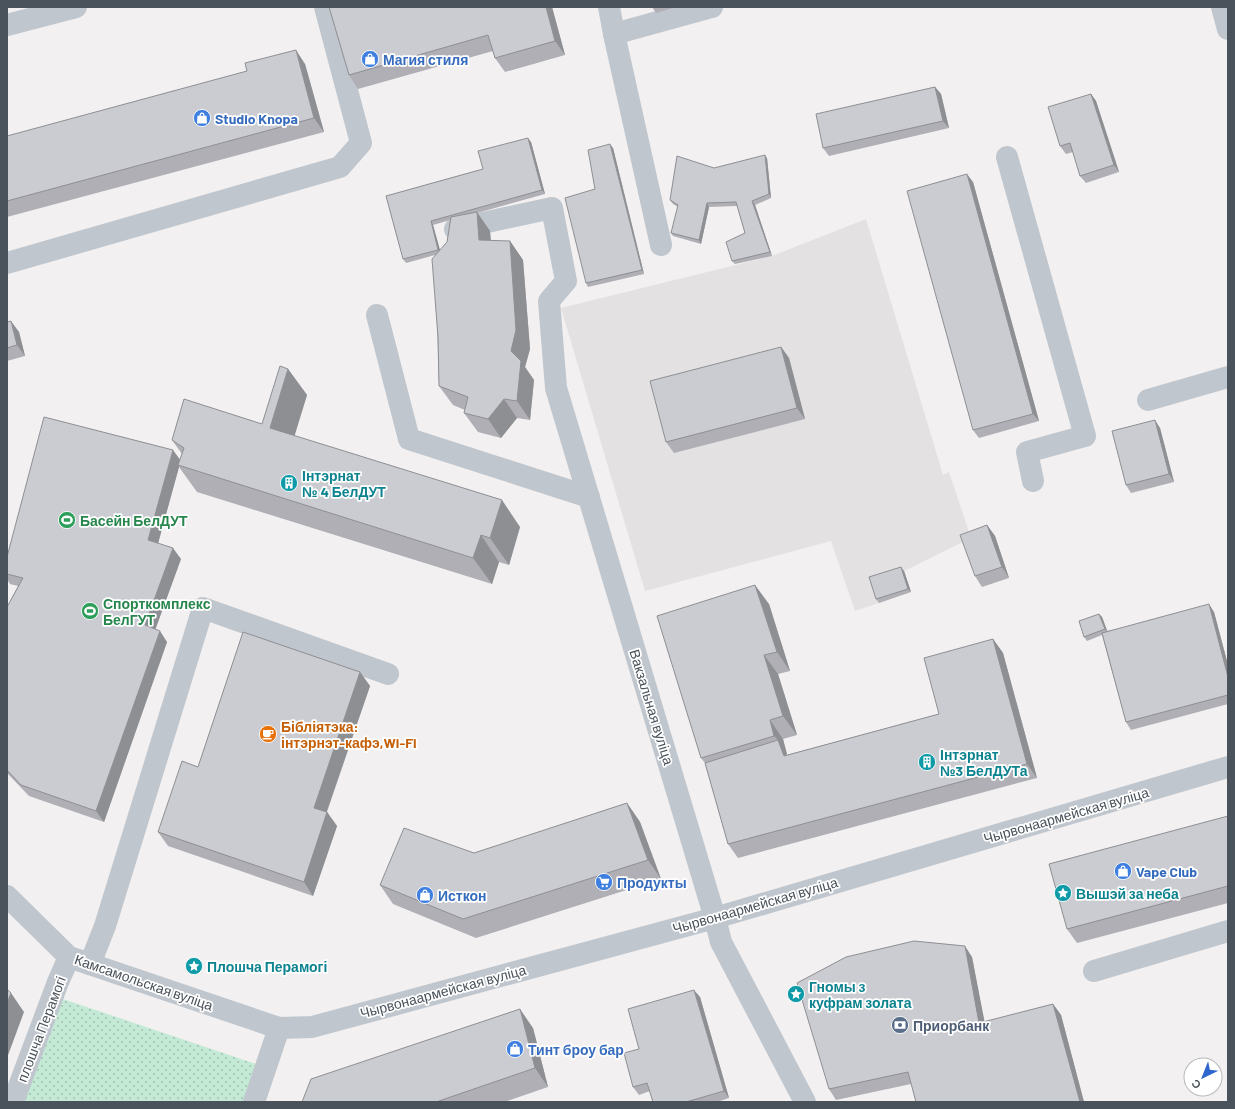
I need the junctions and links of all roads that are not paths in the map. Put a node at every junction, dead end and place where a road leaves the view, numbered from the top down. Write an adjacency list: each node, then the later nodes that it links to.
1 (76, 7): 6 (street)
2 (325, 7): 12 (street)
3 (609, 7): 8 (street)
4 (712, 7): 8 (street)
5 (1222, 7): 7 (street)
6 (7, 25)
7 (1228, 29)
8 (614, 34): 11 (street)
9 (1007, 156): 16 (street)
10 (452, 230): 17 (street, Вакзальная вуліца)
11 (661, 245)
12 (7, 263)
13 (377, 315): 17 (street)
14 (1228, 377): 15 (street)
15 (1148, 400)
16 (1033, 481)
17 (589, 496): 21 (street, Вакзальная вуліца)
18 (388, 674): 24 (street)
19 (1228, 767): 21 (street, Чырвонаармейская вуліца)
20 (7, 896): 23 (street, Камсамольская вуліца)
21 (715, 918): 26 (street, Чырвонаармейская вуліца); 29 (street, Вакзальная вуліца)
22 (1228, 931): 25 (street)
23 (69, 957): 24 (street, Камсамольская вуліца); 27 (street, плошча Перамогі)
24 (90, 964): 26 (street, Камсамольская вуліца)
25 (1094, 971)
26 (278, 1028): 28 (street)
27 (14, 1102)
28 (254, 1102)
29 (805, 1102)

